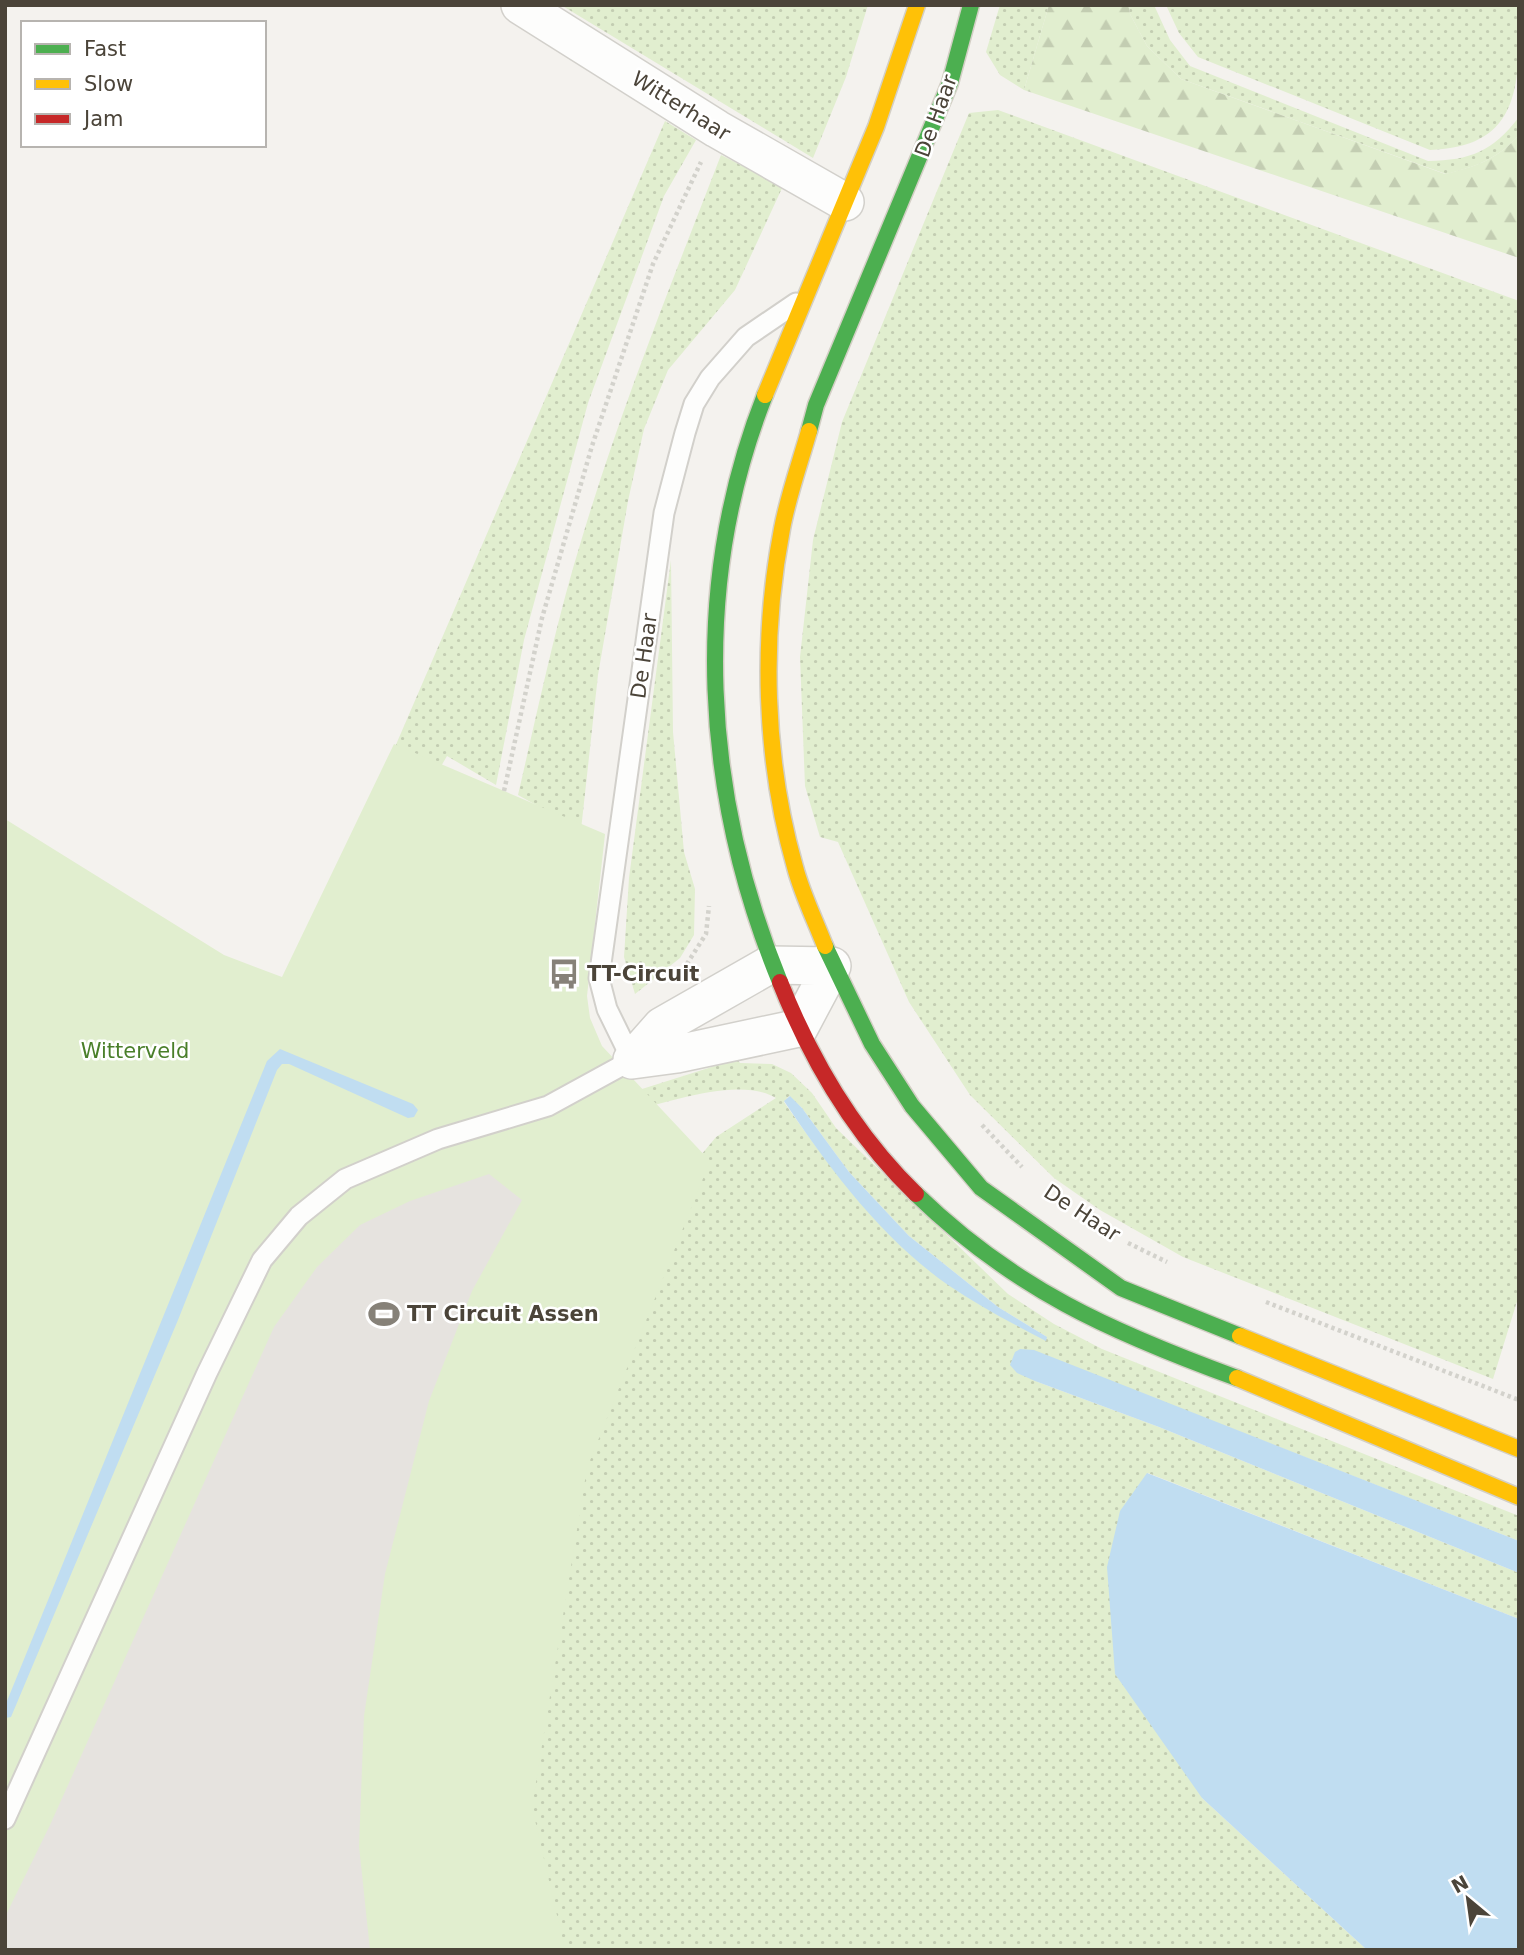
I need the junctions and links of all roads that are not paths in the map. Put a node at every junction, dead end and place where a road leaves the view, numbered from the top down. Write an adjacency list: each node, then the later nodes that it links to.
1 (520, 5): 4 (street, Witterhaar)
2 (917, 5): 4 (street)
3 (971, 5): 7 (street, De Haar)
4 (851, 205): 5 (street)
5 (805, 297): 6 (street); 9 (lane, De Haar)
6 (769, 965): 7 (street); 8 (street); 9 (street)
7 (832, 966): 8 (street); 10 (street, De Haar)
8 (799, 1028): 9 (street); 11 (street)
9 (632, 1060): 12 (lane)
10 (1519, 1449)
11 (1519, 1497)
12 (5, 1819)

